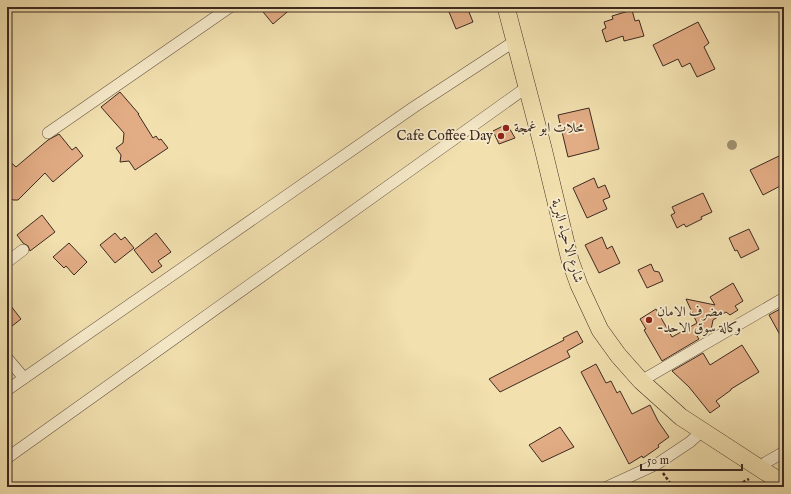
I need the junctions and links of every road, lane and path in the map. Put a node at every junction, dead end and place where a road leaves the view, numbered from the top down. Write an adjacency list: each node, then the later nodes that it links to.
1 (230, 7): 5 (street)
2 (506, 7): 3 (main road, شارع الاحياء البرية)
3 (515, 41): 4 (main road, شارع الاحياء البرية); 10 (street)
4 (527, 87): 11 (main road, شارع الاحياء البرية); 15 (street)
5 (48, 133)
6 (23, 250): 7 (street)
7 (7, 262)
8 (784, 298): 11 (street)
9 (7, 358): 10 (street)
10 (24, 378): 12 (street)
11 (641, 381): 13 (main road, شارع الاحياء البرية)
12 (7, 390)
13 (702, 431): 16 (street); 17 (main road, شارع الاحياء البرية)
14 (784, 452): 17 (street)
15 (7, 458)
16 (657, 464): 19 (street); 20 (path)
17 (758, 467): 18 (main road, شارع الاحياء البرية)
18 (784, 484)
19 (607, 487)
20 (676, 487)

